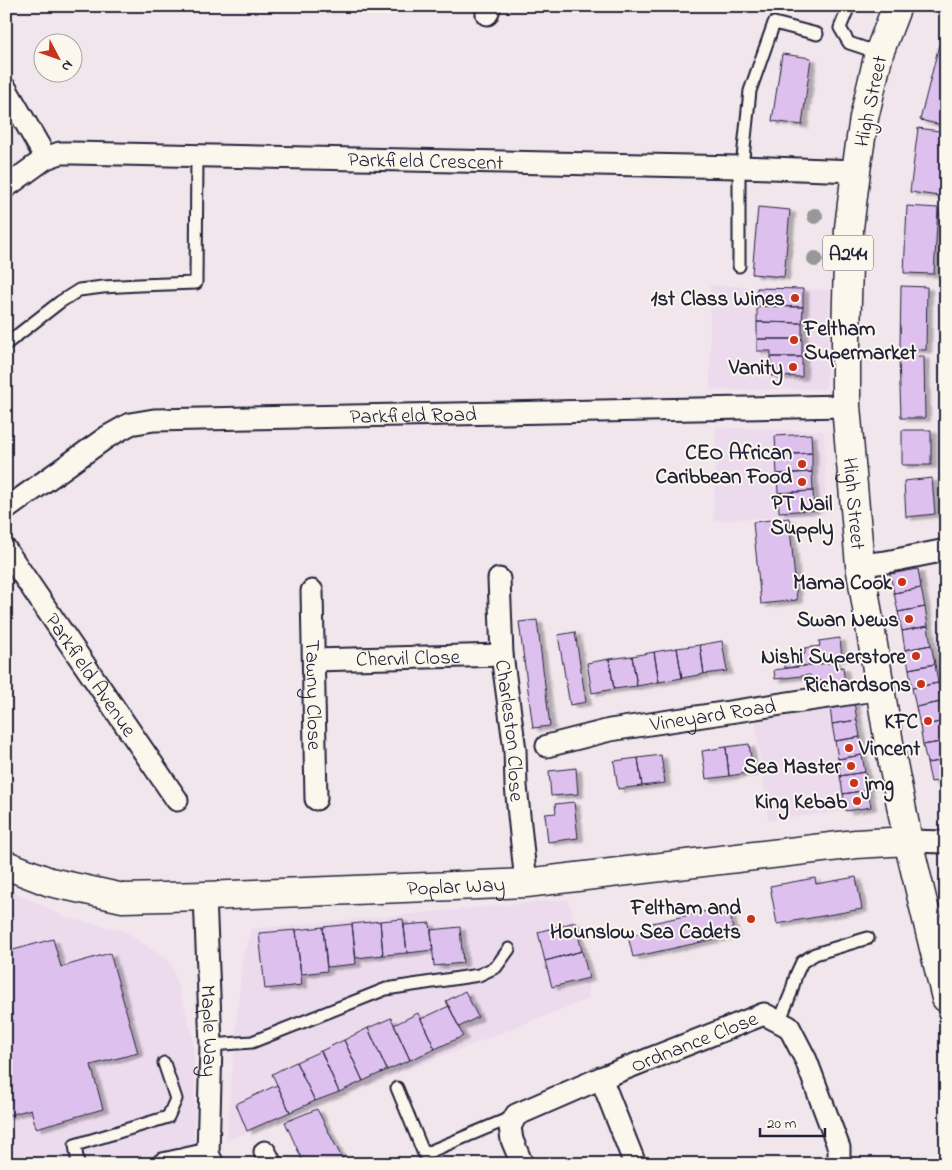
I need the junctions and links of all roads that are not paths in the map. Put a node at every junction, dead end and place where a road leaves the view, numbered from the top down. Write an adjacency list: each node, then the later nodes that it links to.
1 (849, 6): 4 (lane)
2 (896, 6): 4 (main road, High Street / A244)
3 (817, 34): 8 (lane)
4 (879, 53): 9 (main road, High Street / A244)
5 (6, 89): 7 (street)
6 (197, 156): 7 (street, Parkfield Crescent); 8 (street, Parkfield Crescent); 12 (lane)
7 (46, 158): 10 (street, Parkfield Crescent)
8 (741, 167): 9 (street, Parkfield Crescent); 11 (lane)
9 (856, 171): 13 (main road, High Street / A244)
10 (6, 187)
11 (739, 266)
12 (6, 344)
13 (846, 406): 14 (street, Parkfield Road); 17 (main road, High Street / A244)
14 (6, 509)
15 (6, 550): 25 (street, Parkfield Avenue)
16 (946, 550): 17 (street)
17 (860, 565): 22 (main road, High Street / A244)
18 (499, 579): 20 (street, Charleston Close)
19 (312, 591): 21 (street, Tawny Close)
20 (502, 655): 21 (street, Chervil Close); 29 (street, Charleston Close)
21 (314, 660): 24 (street, Tawny Close)
22 (881, 689): 23 (street, Vineyard Road); 26 (main road, High Street / A244)
23 (547, 746)
24 (316, 799)
25 (177, 800)
26 (908, 841): 27 (street); 29 (main road, Poplar Way); 33 (main road, High Street / A244)
27 (946, 842)
28 (6, 865): 30 (main road, Poplar Way)
29 (526, 883): 30 (main road, Poplar Way)
30 (205, 896): 35 (street, Maple Way)
31 (868, 938): 34 (lane)
32 (509, 950): 35 (lane)
33 (946, 998)
34 (779, 1022): 37 (street, Ordnance Close); 45 (street, Ordnance Close)
35 (212, 1045): 40 (street, Maple Way)
36 (164, 1063): 41 (lane)
37 (601, 1078): 39 (street, Ordnance Close); 44 (street)
38 (397, 1088): 39 (lane)
39 (516, 1115): 43 (street)
40 (211, 1159): 42 (street)
41 (78, 1164)
42 (162, 1164)
43 (522, 1164)
44 (635, 1164)
45 (839, 1164)

